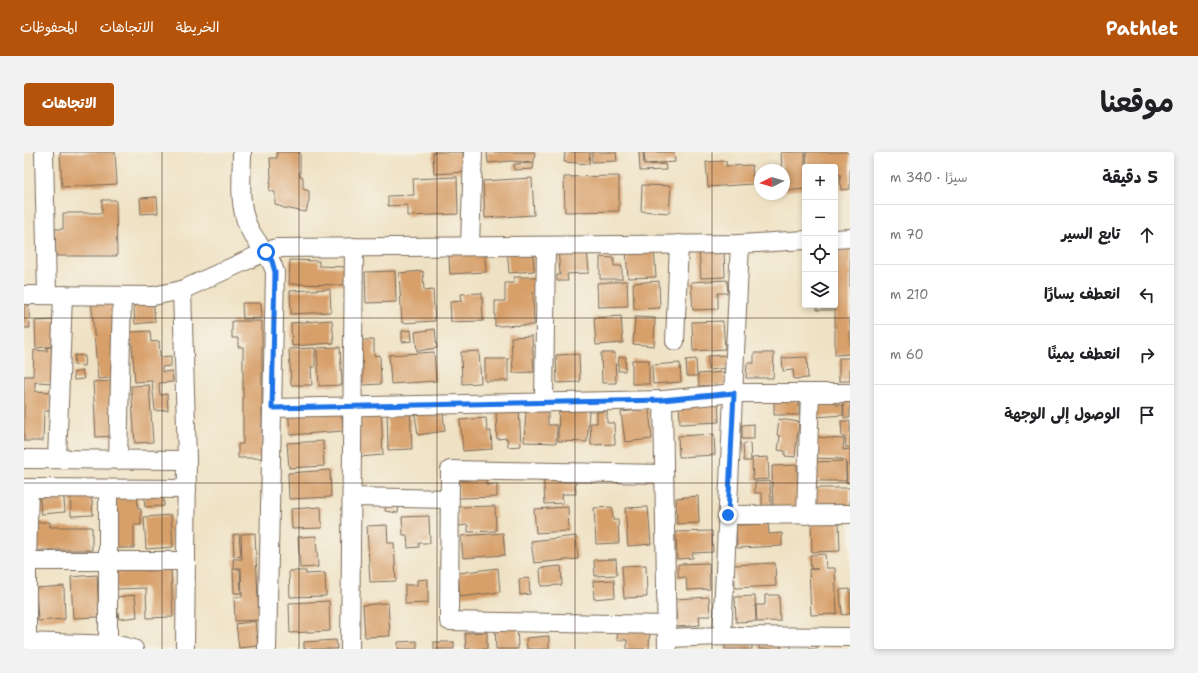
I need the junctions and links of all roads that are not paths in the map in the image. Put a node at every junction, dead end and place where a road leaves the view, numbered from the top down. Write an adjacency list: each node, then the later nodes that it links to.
1 (44, 152): 15 (street)
2 (242, 152): 12 (street)
3 (473, 152): 9 (street)
4 (850, 238): 5 (street)
5 (838, 239)
6 (802, 240): 8 (street)
7 (679, 244): 8 (street); 10 (street); 17 (street)
8 (740, 244): 18 (street)
9 (470, 246): 10 (street); 11 (street)
10 (546, 246): 22 (street)
11 (354, 247): 12 (street); 23 (street)
12 (266, 252): 13 (street); 24 (street)
13 (182, 290): 16 (street); 28 (street)
14 (24, 295): 15 (street)
15 (55, 295): 16 (street); 26 (street)
16 (122, 296): 27 (street)
17 (675, 341)
18 (734, 393): 19 (street); 21 (street); 36 (street)
19 (810, 393): 20 (street); 37 (street)
20 (850, 393)
21 (662, 400): 22 (street); 29 (street)
22 (544, 402): 23 (street)
23 (352, 406): 24 (street); 33 (street)
24 (272, 408): 48 (street)
25 (24, 459): 26 (street)
26 (57, 459): 27 (street)
27 (118, 460): 28 (street)
28 (187, 460): 32 (street)
29 (664, 474): 34 (street); 43 (street)
30 (26, 488): 31 (street); 40 (street)
31 (108, 489): 32 (street); 38 (street)
32 (186, 489): 39 (street)
33 (352, 497): 34 (street); 49 (street)
34 (449, 499): 43 (street)
35 (850, 514): 37 (street)
36 (728, 515): 37 (street); 41 (street)
37 (806, 515)
38 (108, 561): 39 (street); 40 (street); 45 (street)
39 (186, 561): 47 (street)
40 (25, 562): 44 (street)
41 (722, 636): 42 (street); 43 (street)
42 (850, 636)
43 (667, 637)
44 (26, 642): 45 (street)
45 (108, 645): 46 (street)
46 (134, 649)
47 (185, 649)
48 (267, 649)
49 (350, 649)

